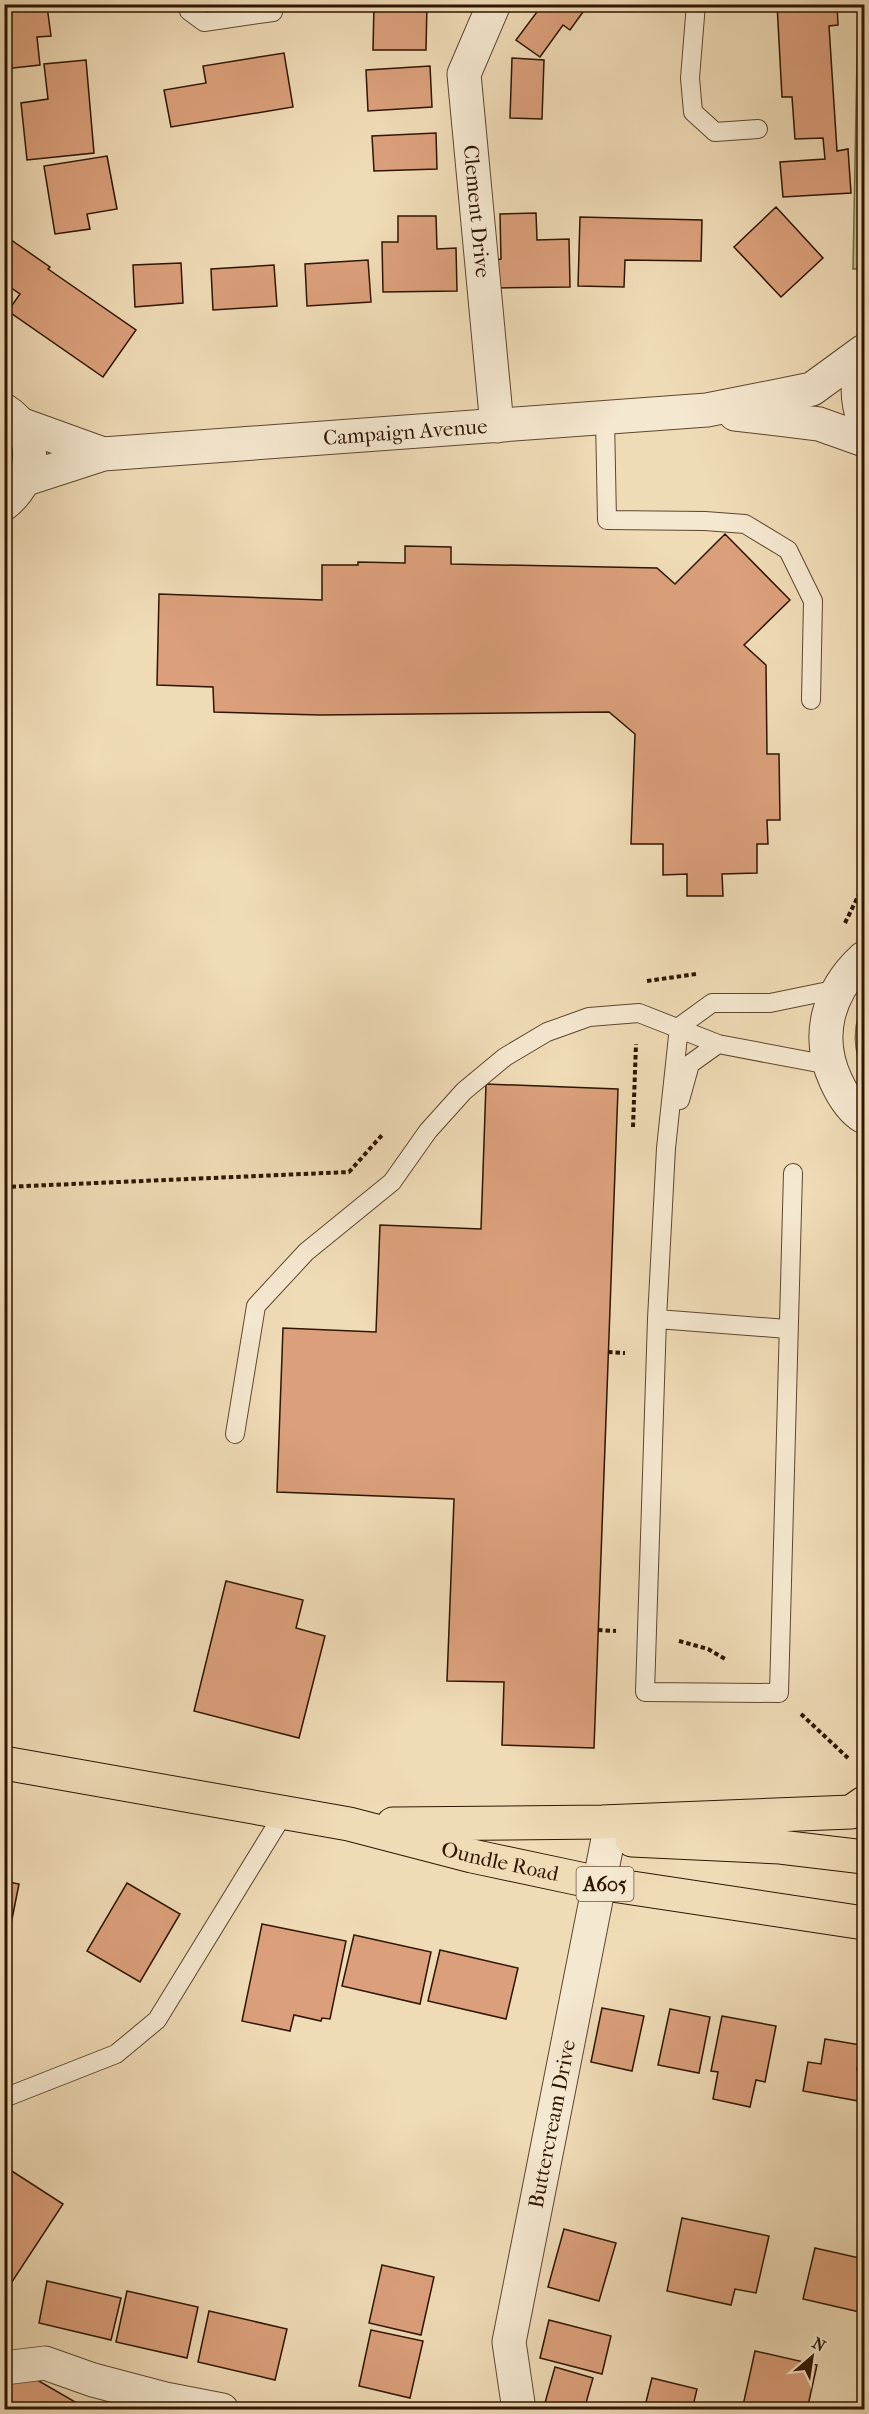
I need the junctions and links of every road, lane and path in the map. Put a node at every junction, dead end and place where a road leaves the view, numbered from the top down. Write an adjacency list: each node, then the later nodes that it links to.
1 (188, 4): 4 (lane)
2 (494, 4): 12 (street, Clement Drive)
3 (696, 4): 5 (lane)
4 (273, 12)
5 (758, 129)
6 (864, 351): 8 (street, Campaign Avenue)
7 (864, 361): 11 (street)
8 (707, 410): 10 (street, Campaign Avenue); 13 (street, Campaign Avenue)
9 (12, 417): 14 (street, Campaign Avenue); 15 (street)
10 (605, 418): 12 (street, Campaign Avenue); 17 (lane)
11 (864, 422)
12 (497, 426): 14 (street, Campaign Avenue)
13 (864, 440)
14 (103, 454): 15 (street, Campaign Avenue)
15 (26, 479): 16 (street)
16 (4, 504)
17 (811, 700)
18 (864, 958): 19 (street)
19 (838, 989): 20 (lane); 22 (street)
20 (679, 1027): 21 (lane); 25 (lane); 30 (lane)
21 (718, 1044): 22 (lane); 25 (lane)
22 (829, 1065): 23 (street)
23 (864, 1117)
24 (388, 1128): 27 (path)
25 (666, 1148): 28 (lane)
26 (793, 1173): 29 (lane)
27 (4, 1187)
28 (657, 1319): 29 (lane); 29 (lane)
29 (787, 1329)
30 (235, 1434)
31 (4, 1763): 33 (main road, Oundle Road / A605)
32 (864, 1803): 34 (main road)
33 (284, 1813): 34 (main road, Oundle Road / A605); 39 (lane)
34 (349, 1824): 35 (main road, Oundle Road / A605); 37 (main road, Oundle Road / A605)
35 (609, 1839): 36 (main road, Oundle Road / A605); 37 (street, Buttercream Drive)
36 (864, 1857)
37 (599, 1883): 38 (main road, Oundle Road / A605); 43 (street, Buttercream Drive)
38 (864, 1923)
39 (4, 2098)
40 (4, 2368): 41 (street)
41 (164, 2404): 42 (street)
42 (222, 2409)
43 (519, 2409)

